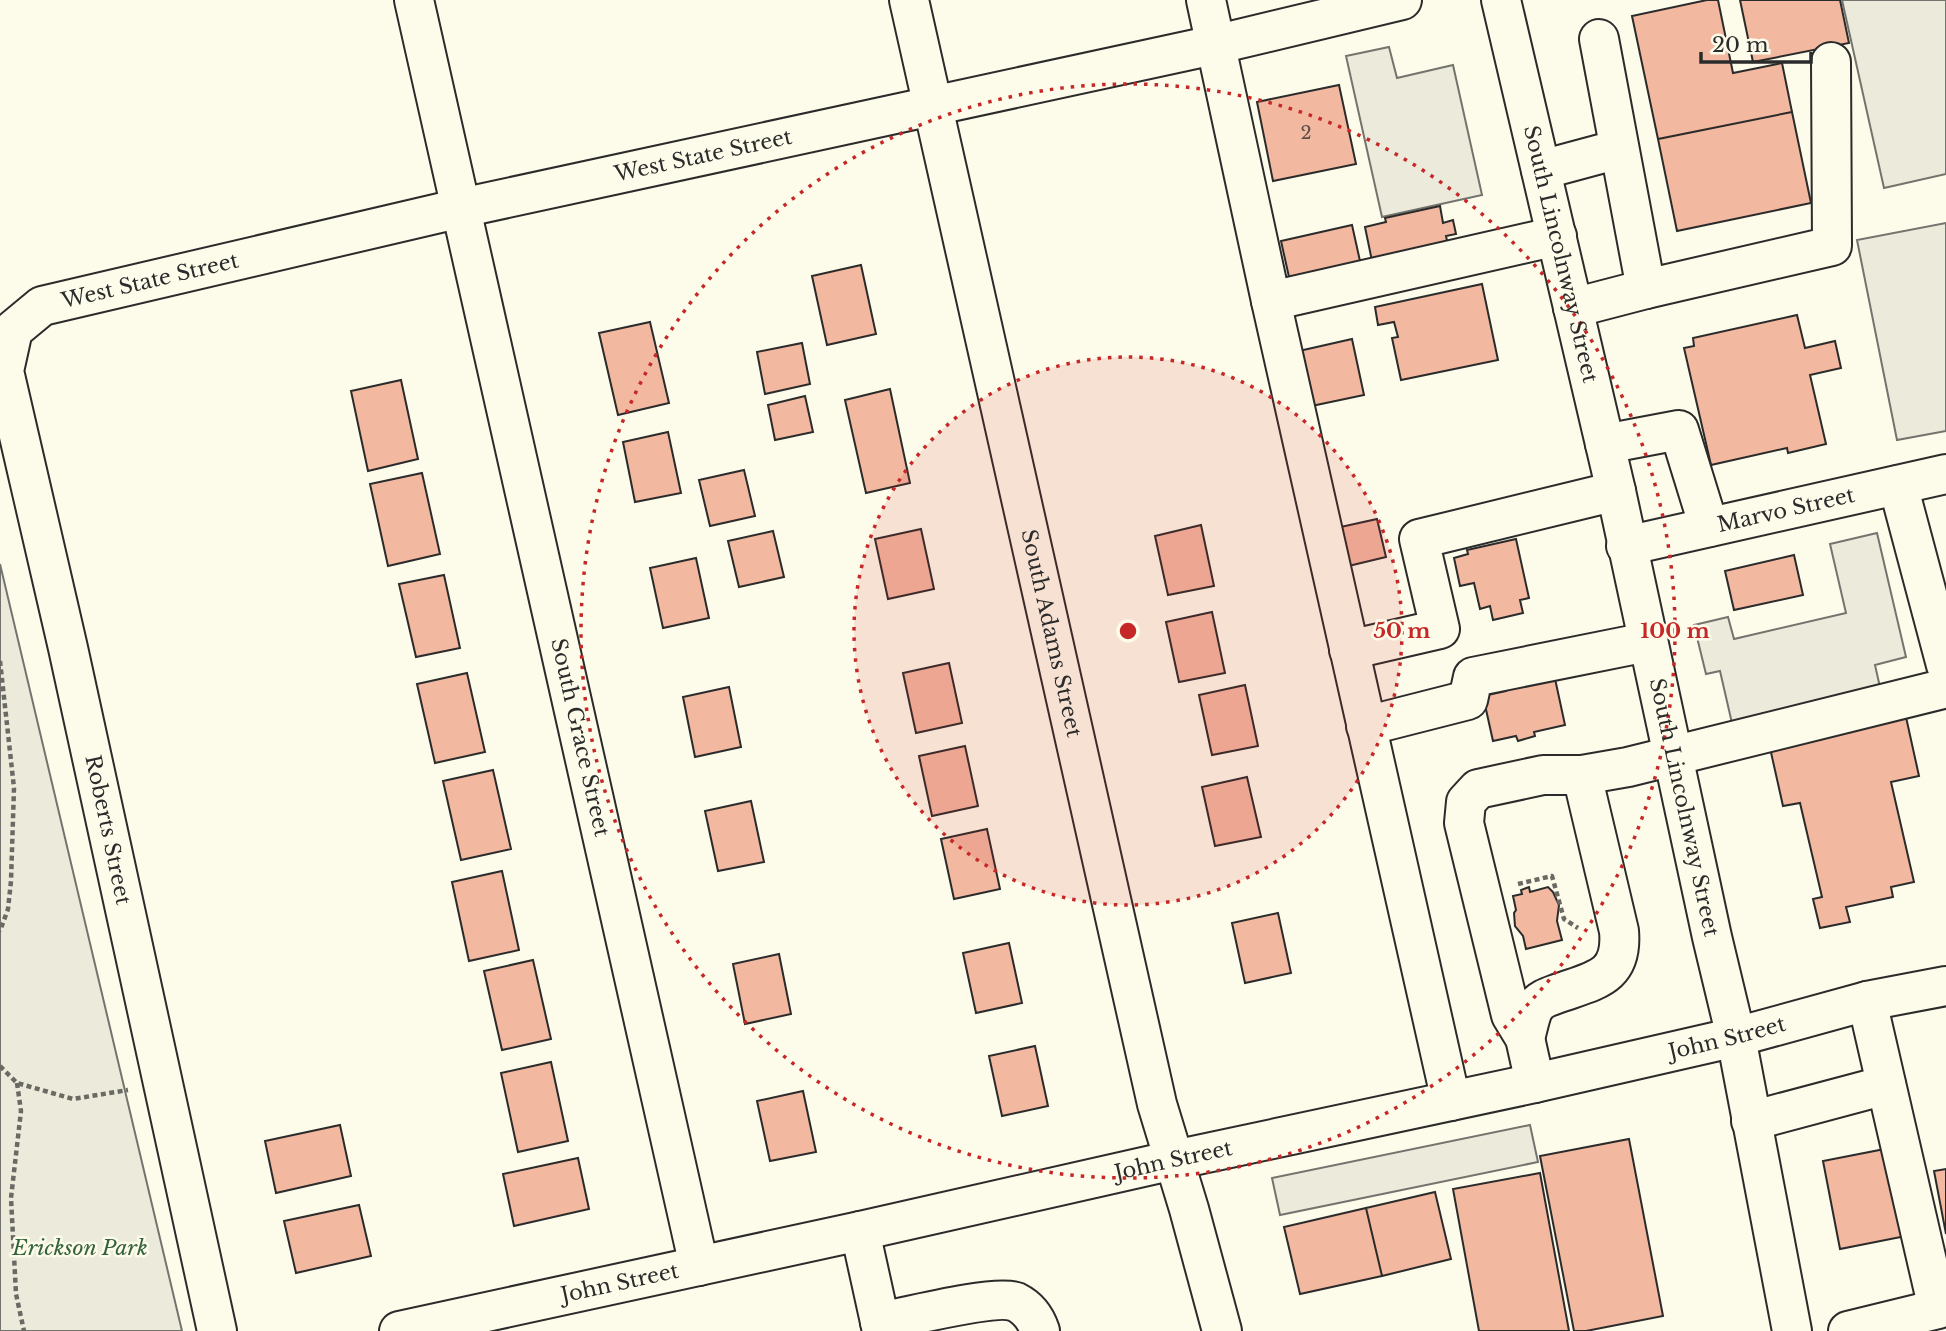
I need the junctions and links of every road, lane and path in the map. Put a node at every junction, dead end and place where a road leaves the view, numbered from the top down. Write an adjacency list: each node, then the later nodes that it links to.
1 (414, 0): 12 (street, South Grace Street)
2 (909, 0): 9 (street, South Adams Street)
3 (1206, 0): 7 (street)
4 (1402, 0): 7 (street, West State Street)
5 (1501, 0): 11 (street, South Lincolnway Street)
6 (1598, 39): 10 (street)
7 (1214, 45): 9 (street, West State Street); 15 (street)
8 (1831, 62): 14 (street)
9 (933, 106): 12 (street, West State Street); 46 (street, South Adams Street)
10 (1619, 149): 11 (street); 14 (street)
11 (1541, 170): 13 (street, South Lincolnway Street)
12 (461, 208): 17 (street, West State Street); 48 (street, South Grace Street)
13 (1557, 236): 15 (street); 16 (street, South Lincolnway Street)
14 (1646, 289): 16 (street)
15 (1271, 301): 25 (street)
16 (1573, 309): 18 (street, South Lincolnway Street)
17 (13, 330): 42 (street, Roberts Street)
18 (1605, 444): 21 (street, South Lincolnway Street); 22 (street)
19 (1946, 474): 20 (street, Marvo Street)
20 (1898, 485): 22 (street, Marvo Street); 27 (street)
21 (1616, 491): 23 (street, South Lincolnway Street); 25 (street)
22 (1710, 527): 23 (street, Marvo Street)
23 (1626, 545): 24 (street, South Lincolnway Street)
24 (1647, 642): 29 (street); 30 (street, South Lincolnway Street)
25 (1349, 650): 29 (street)
26 (0, 661): 34 (path)
27 (1946, 665)
28 (1946, 681): 30 (street)
29 (1366, 726): 44 (street)
30 (1673, 756): 31 (street); 37 (street, South Lincolnway Street)
31 (1582, 775): 38 (street); 38 (street)
32 (1513, 872): 33 (path)
33 (1582, 931)
34 (0, 932)
35 (1946, 986): 36 (street, John Street)
36 (1867, 1001): 37 (street, John Street); 43 (street)
37 (1736, 1037): 41 (street, John Street); 45 (street, South Lincolnway Street)
38 (1525, 1038): 41 (street)
39 (0, 1066): 40 (path)
40 (17, 1083): 42 (path); 50 (path)
41 (1535, 1083): 44 (street, John Street)
42 (164, 1084): 51 (street, Roberts Street)
43 (1885, 1085): 45 (street); 56 (street)
44 (1451, 1101): 46 (street, John Street)
45 (1751, 1121): 55 (street, South Lincolnway Street)
46 (1174, 1160): 47 (street, John Street); 54 (street, South Adams Street)
47 (860, 1231): 48 (street, John Street); 49 (street)
48 (699, 1266): 52 (street, John Street)
49 (881, 1327): 53 (street)
50 (24, 1331)
51 (217, 1331)
52 (399, 1331)
53 (1040, 1331)
54 (1222, 1331)
55 (1792, 1331)
56 (1848, 1331)

